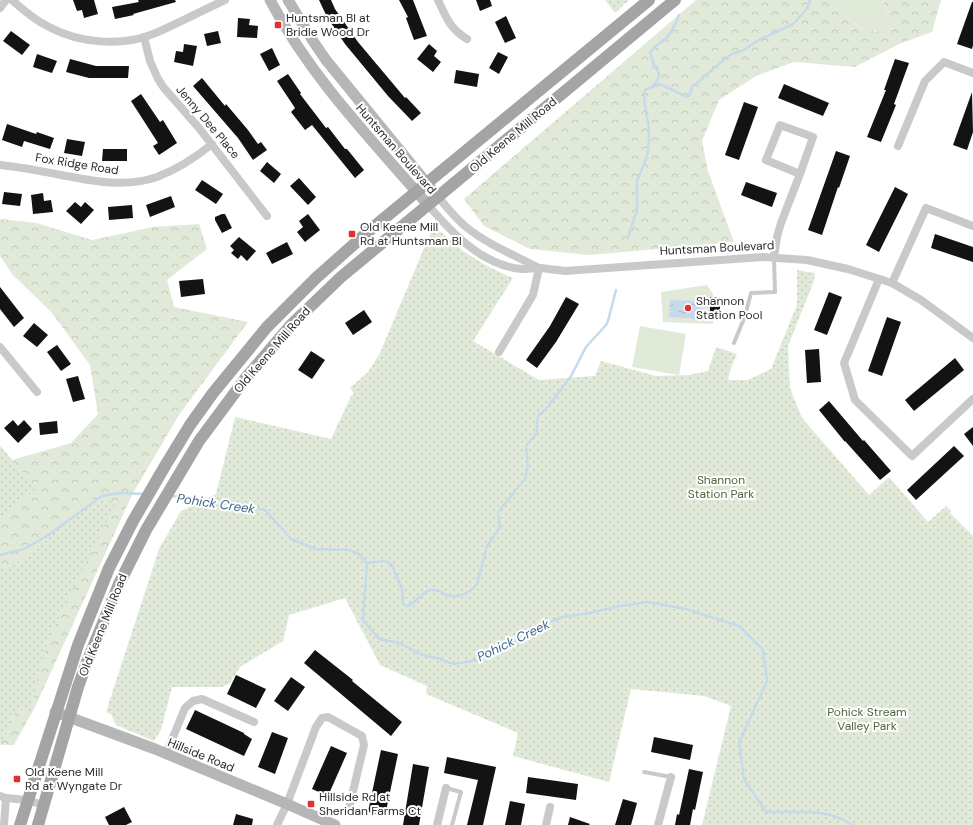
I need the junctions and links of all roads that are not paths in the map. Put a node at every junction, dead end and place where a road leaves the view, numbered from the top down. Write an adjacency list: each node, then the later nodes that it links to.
1 (6, 0): 9 (street)
2 (12, 0): 10 (street)
3 (225, 0): 10 (street)
4 (270, 0): 18 (street, Huntsman Boulevard)
5 (288, 0): 17 (street, Huntsman Boulevard)
6 (438, 0): 11 (street)
7 (649, 0): 17 (main road, Old Keene Mill Road)
8 (675, 0): 19 (main road, Old Keene Mill Road)
9 (0, 8)
10 (144, 37): 13 (street, Jenny Dee Place)
11 (467, 39)
12 (973, 73): 14 (street)
13 (212, 144): 15 (street, Fox Ridge Road); 21 (street, Jenny Dee Place)
14 (898, 146)
15 (0, 165)
16 (800, 174): 16 (street); 23 (street)
17 (427, 183): 18 (main road, Old Keene Mill Road); 19 (street, Huntsman Boulevard)
18 (416, 192): 20 (street, Huntsman Boulevard); 33 (main road, Old Keene Mill Road)
19 (438, 197): 20 (main road, Old Keene Mill Road); 24 (street, Huntsman Boulevard)
20 (428, 205): 24 (street, Huntsman Boulevard); 34 (main road, Old Keene Mill Road)
21 (267, 216)
22 (973, 226): 26 (street)
23 (774, 257): 24 (street, Huntsman Boulevard); 25 (street, Huntsman Boulevard); 28 (lane)
24 (540, 268): 30 (street)
25 (879, 279): 26 (street, Huntsman Boulevard); 32 (street)
26 (892, 283): 27 (street, Huntsman Boulevard)
27 (973, 338)
28 (734, 343)
29 (0, 347): 31 (street)
30 (499, 352)
31 (37, 392)
32 (973, 399)
33 (55, 712): 34 (street, Hillside Road); 41 (main road, Old Keene Mill Road)
34 (70, 717): 36 (street, Hillside Road); 44 (main road, Old Keene Mill Road)
35 (254, 722): 36 (street)
36 (166, 754): 42 (street, Hillside Road)
37 (644, 772): 38 (lane)
38 (671, 777): 54 (street)
39 (446, 788): 51 (street); 52 (lane)
40 (3, 797): 41 (street); 46 (street)
41 (27, 800): 44 (street); 47 (main road, Old Keene Mill Road)
42 (287, 804): 43 (street); 49 (street); 50 (street, Hillside Road)
43 (350, 804)
44 (43, 805): 48 (main road, Old Keene Mill Road)
45 (550, 807): 53 (street)
46 (4, 825)
47 (20, 825)
48 (38, 825)
49 (277, 825)
50 (335, 825)
51 (437, 825)
52 (452, 825)
53 (546, 825)
54 (658, 825)

